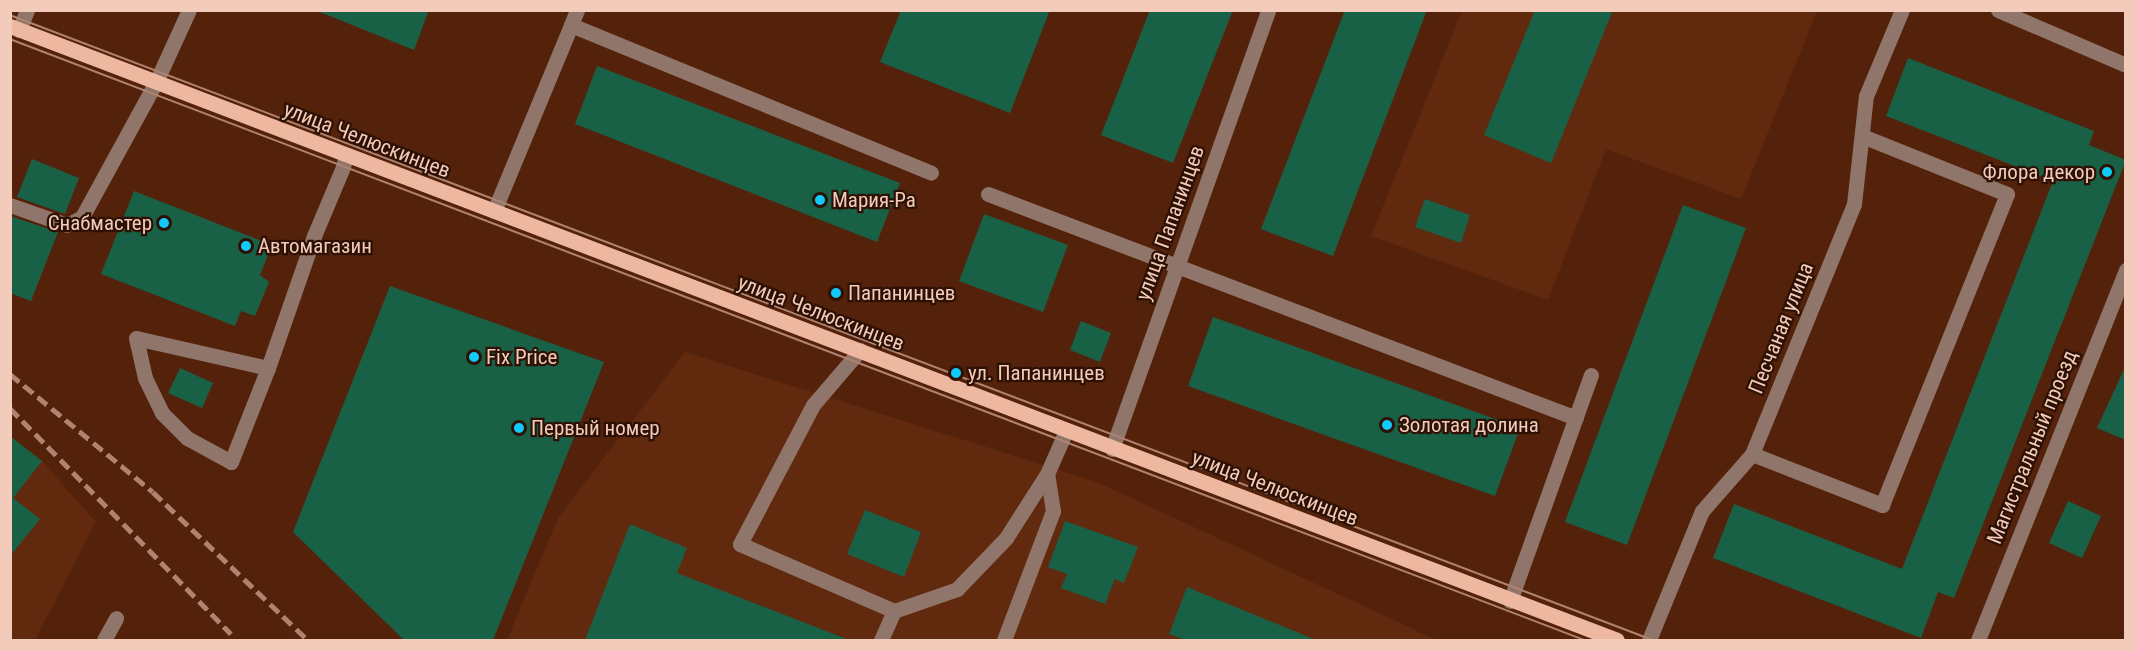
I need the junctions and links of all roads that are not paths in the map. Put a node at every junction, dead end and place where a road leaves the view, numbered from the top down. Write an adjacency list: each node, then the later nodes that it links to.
1 (27, 10): 7 (street)
2 (189, 10): 9 (street)
3 (1268, 10): 16 (street, улица Папанинцев)
4 (1902, 10): 10 (street, Песчаная улица)
5 (1998, 10): 8 (street)
6 (574, 18): 12 (street); 15 (street)
7 (15, 28): 9 (main road, улица Челюскинцев)
8 (2126, 65)
9 (156, 82): 11 (main road, улица Челюскинцев); 14 (street)
10 (1862, 136): 24 (street, Песчаная улица); 24 (street)
11 (346, 155): 15 (main road, улица Челюскинцев); 19 (street)
12 (932, 173)
13 (987, 194): 16 (street)
14 (10, 205)
15 (494, 210): 18 (main road, улица Челюскинцев)
16 (1176, 266): 21 (street); 23 (street, улица Папанинцев)
17 (2126, 270): 34 (street, Магистральный проезд)
18 (860, 350): 22 (main road, улица Челюскинцев); 27 (street)
19 (267, 368): 19 (street)
20 (1591, 375): 21 (street)
21 (1576, 418): 26 (street)
22 (1066, 431): 23 (main road, улица Челюскинцев); 25 (street)
23 (1112, 449): 26 (main road, улица Челюскинцев)
24 (1752, 454): 33 (street, Песчаная улица)
25 (1047, 474): 27 (street); 31 (street)
26 (1510, 601): 32 (main road, улица Челюскинцев)
27 (894, 611): 30 (street)
28 (116, 618): 29 (street)
29 (104, 640)
30 (881, 640)
31 (1004, 640)
32 (1617, 640)
33 (1648, 640)
34 (1978, 640)

